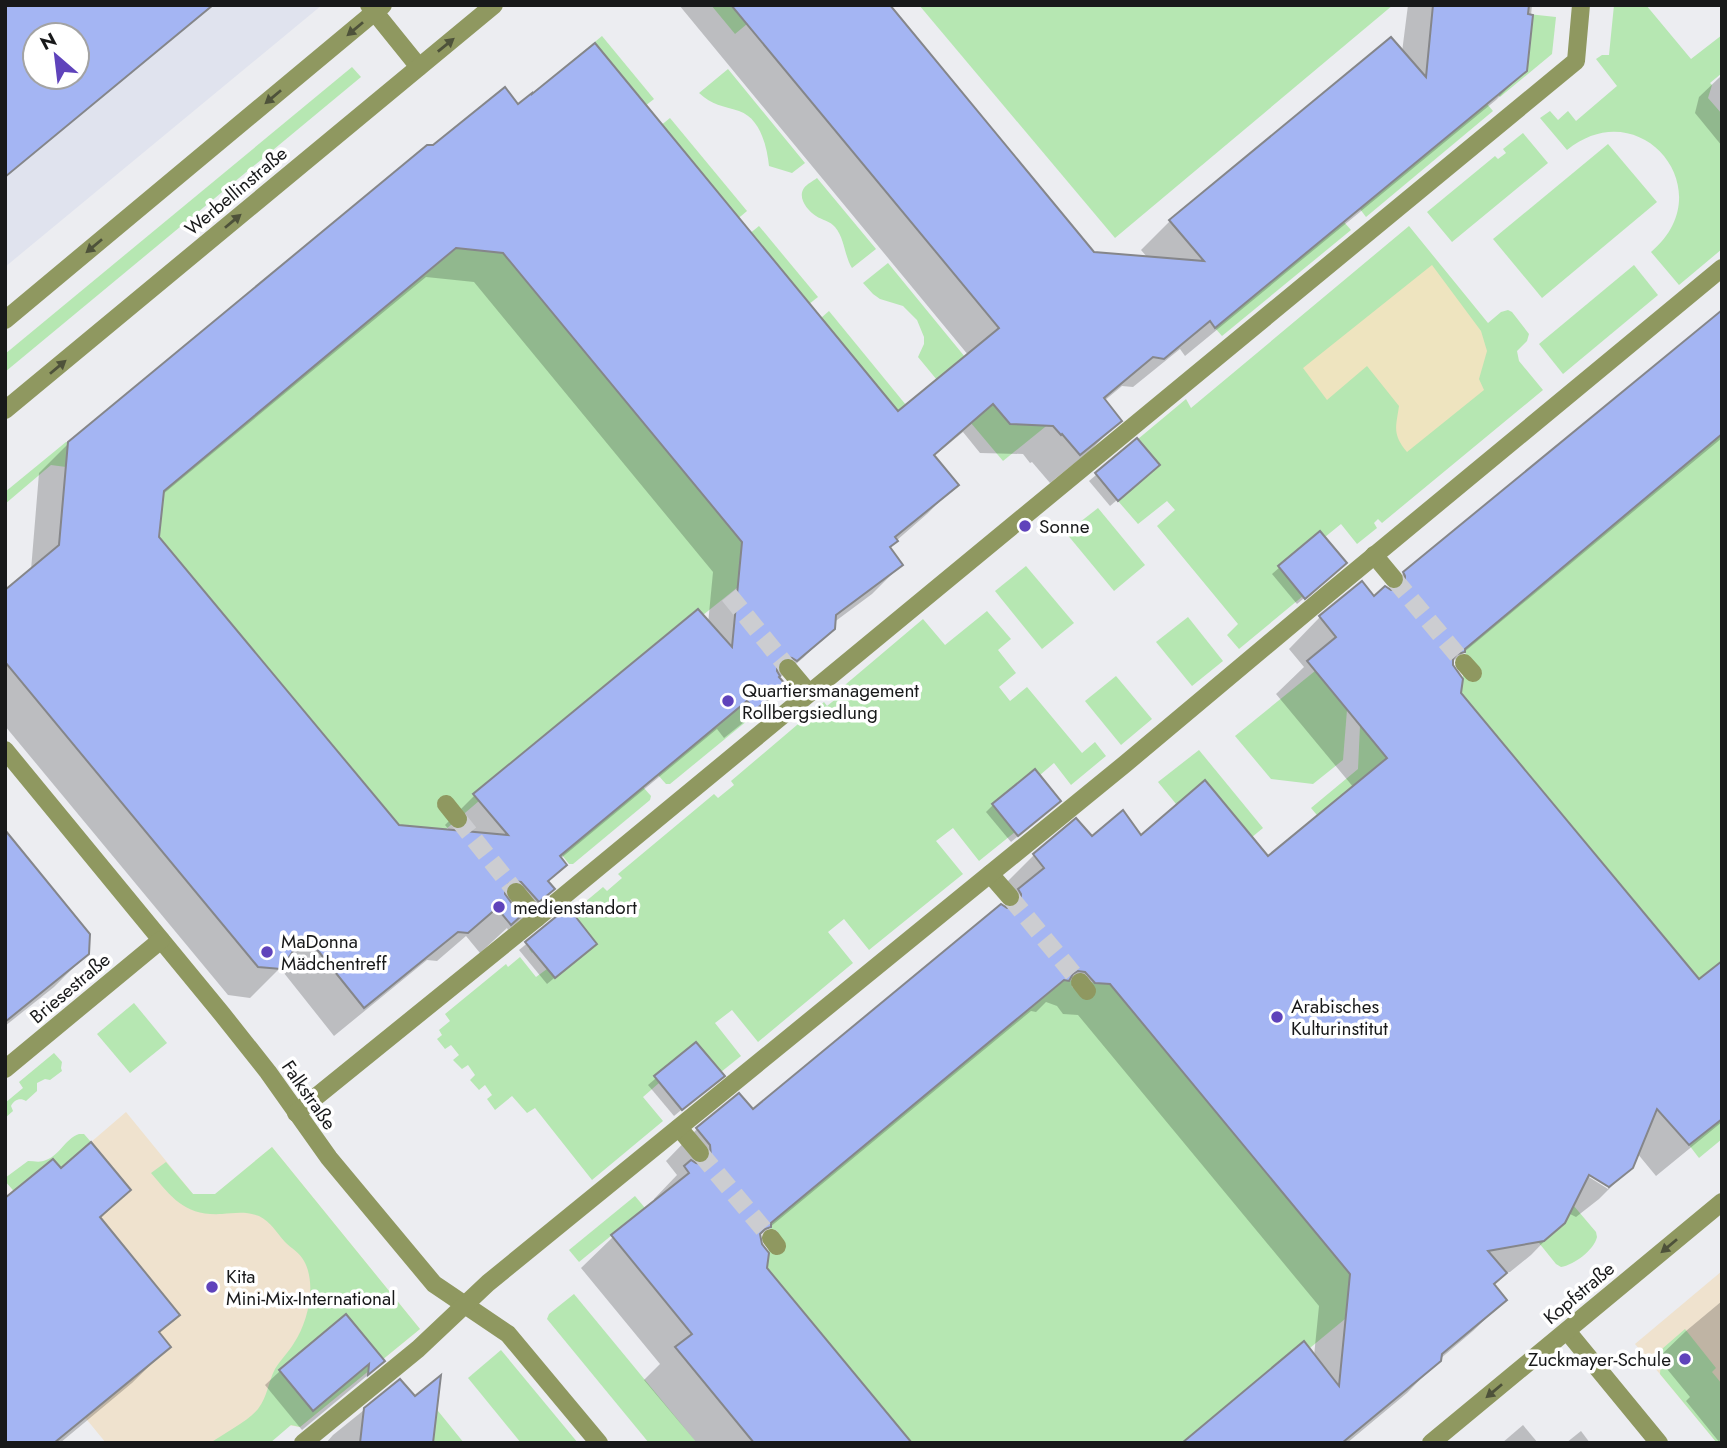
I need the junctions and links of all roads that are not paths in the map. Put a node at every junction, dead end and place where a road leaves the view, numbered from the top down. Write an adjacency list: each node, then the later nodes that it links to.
1 (494, 5): 4 (street, Werbellinstraße, one-way to 1)
2 (1581, 5): 11 (street)
3 (376, 8): 4 (street); 6 (street, one-way to 6)
4 (419, 66): 7 (street, Werbellinstraße, one-way to 4)
5 (1722, 268): 8 (street)
6 (5, 320)
7 (5, 410)
8 (1374, 555): 9 (street); 15 (street)
9 (1394, 579)
10 (788, 668): 11 (street)
11 (808, 693): 18 (street)
12 (5, 750): 19 (street, Falkstraße)
13 (446, 804): 14 (street)
14 (458, 819)
15 (990, 874): 17 (street); 22 (street)
16 (516, 892): 18 (street)
17 (1010, 897)
18 (537, 918): 21 (street)
19 (161, 940): 20 (street, Briesestraße); 21 (street, Falkstraße)
20 (5, 1069)
21 (296, 1113): 25 (street, Falkstraße)
22 (679, 1128): 23 (street); 25 (street)
23 (699, 1153)
24 (1722, 1202): 26 (street, Kopfstraße, one-way to 26)
25 (465, 1305): 27 (street); 28 (street, Falkstraße)
26 (1567, 1331): 29 (street, Kopfstraße, one-way to 29); 30 (street)
27 (303, 1443)
28 (599, 1443)
29 (1432, 1443)
30 (1659, 1443)

